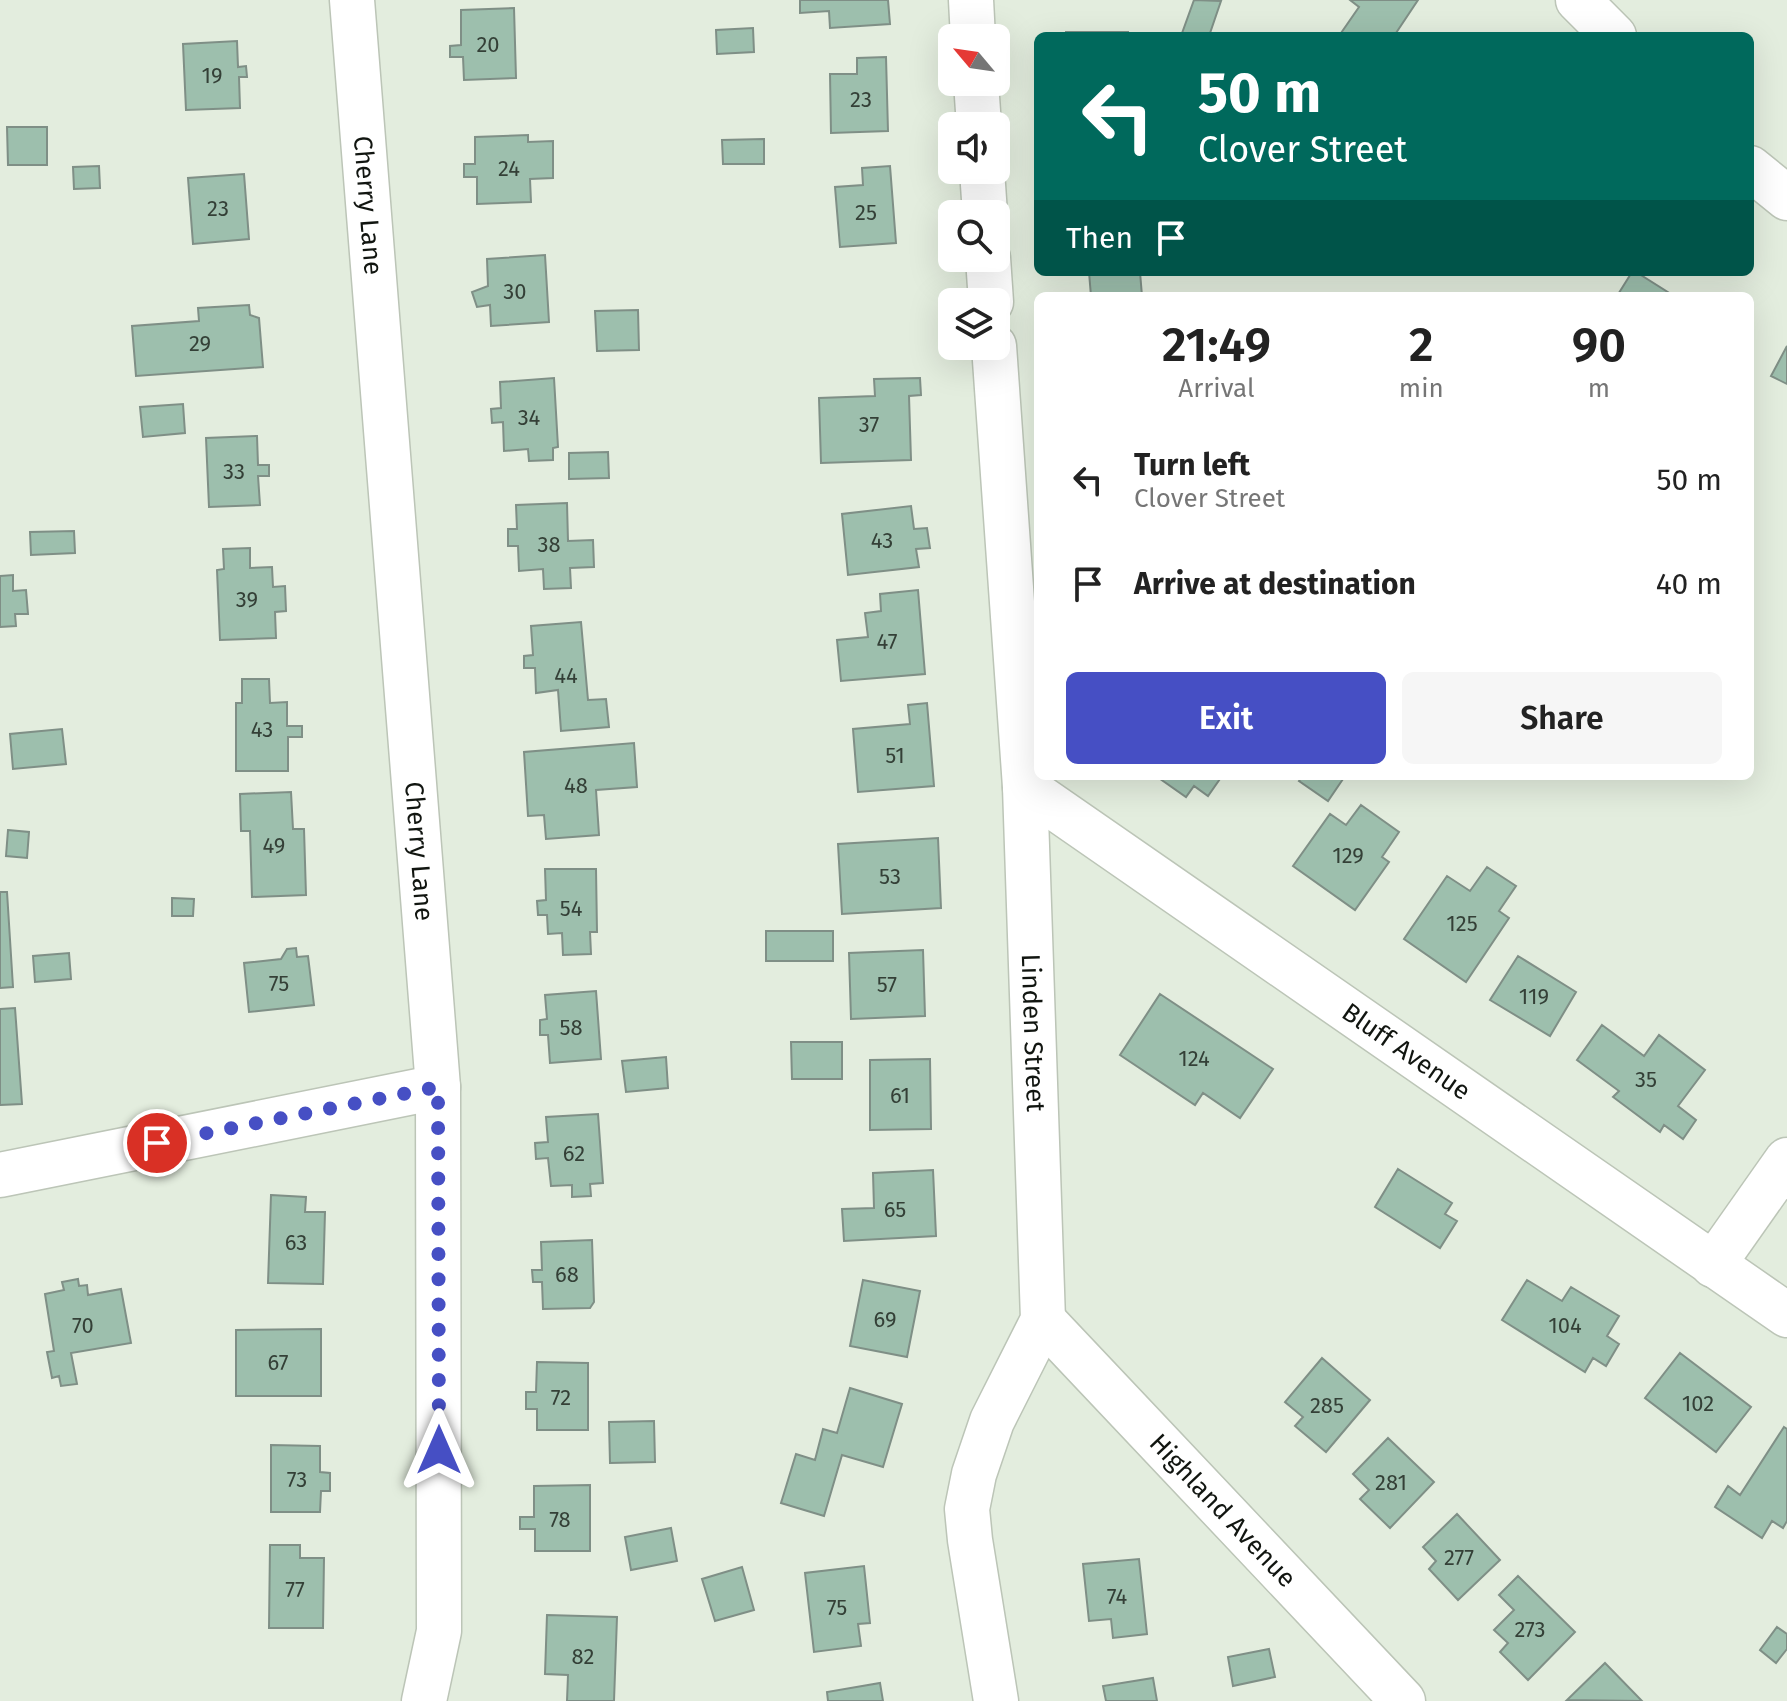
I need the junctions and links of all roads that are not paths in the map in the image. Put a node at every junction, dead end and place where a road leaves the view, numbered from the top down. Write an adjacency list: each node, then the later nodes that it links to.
1 (352, 0): 10 (street, Cherry Lane)
2 (971, 0): 4 (street)
3 (1578, 0): 5 (street)
4 (972, 24)
5 (1610, 32)
6 (1754, 171): 7 (street)
7 (1787, 198)
8 (995, 360): 9 (street, Linden Street)
9 (1025, 787): 13 (street, Bluff Avenue); 15 (street, Linden Street)
10 (438, 1087): 12 (street); 16 (street, Cherry Lane)
11 (1787, 1160): 13 (street)
12 (0, 1175)
13 (1713, 1265): 14 (street, Bluff Avenue)
14 (1787, 1315)
15 (1043, 1320): 17 (street, Linden Street); 18 (street, Highland Avenue)
16 (424, 1701)
17 (996, 1701)
18 (1403, 1701)

